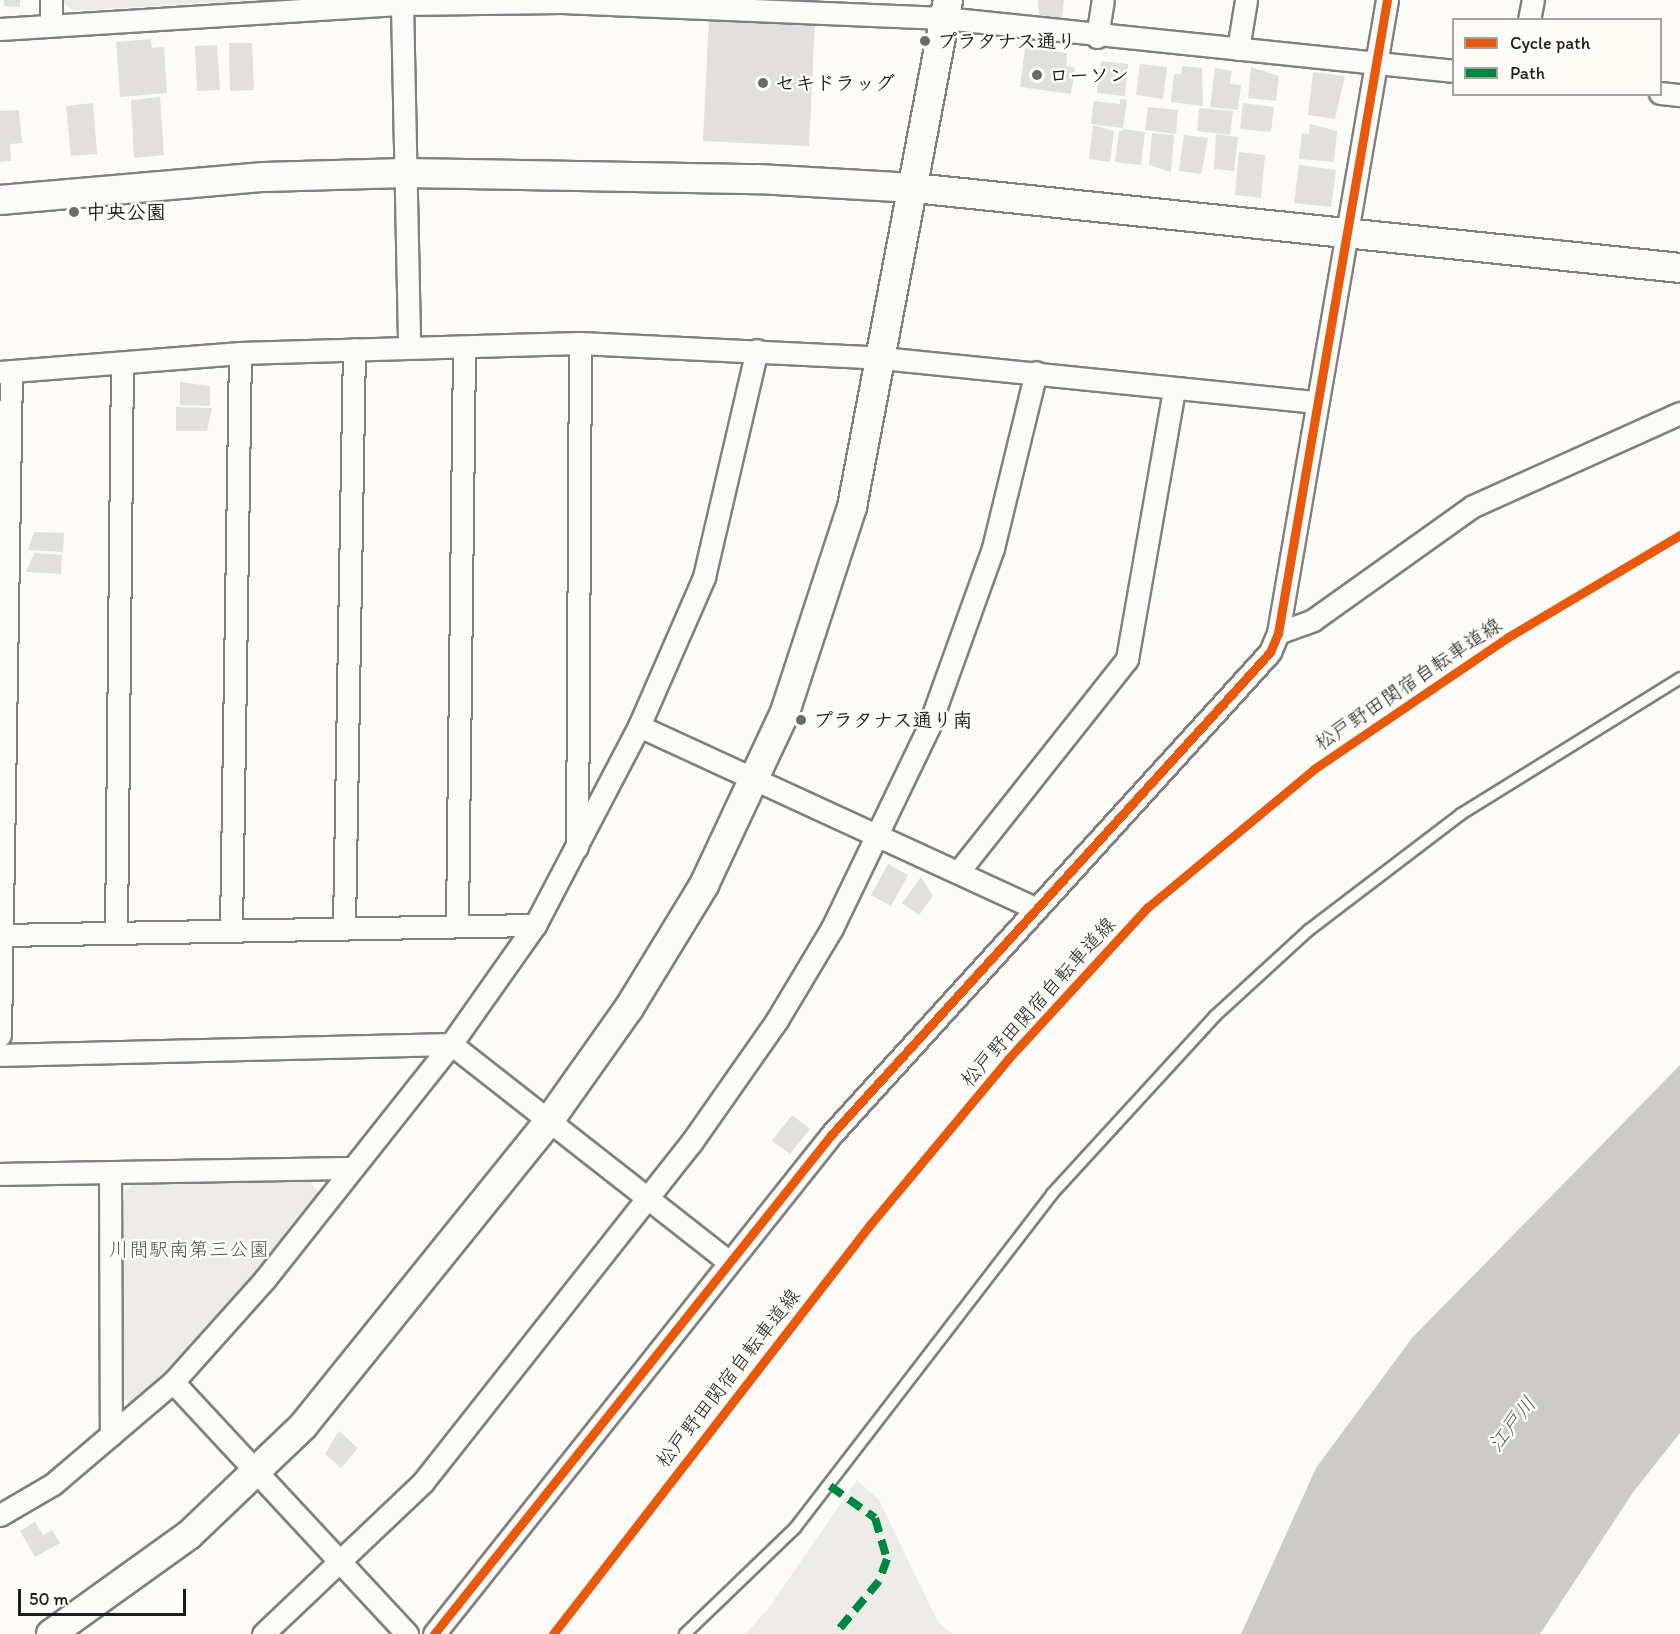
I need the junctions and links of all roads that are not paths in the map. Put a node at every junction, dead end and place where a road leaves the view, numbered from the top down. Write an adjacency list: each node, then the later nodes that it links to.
1 (51, 0): 12 (street)
2 (1103, 0): 14 (street)
3 (1246, 0): 15 (street)
4 (1387, 0): 16 (street)
5 (1533, 0): 11 (street)
6 (562, 1): 7 (street); 8 (street)
7 (402, 4): 12 (street); 20 (street)
8 (696, 4): 9 (street)
9 (790, 6): 10 (street)
10 (946, 9): 14 (street); 21 (street)
11 (1529, 18)
12 (51, 24): 13 (street)
13 (0, 29)
14 (1097, 37): 15 (street)
15 (1238, 49): 16 (street)
16 (1376, 64): 17 (street); 23 (street)
17 (1452, 71)
18 (1662, 93): 19 (street)
19 (1680, 96)
20 (405, 173): 21 (street); 22 (street); 26 (street)
21 (914, 188): 23 (street); 31 (street)
22 (0, 200)
23 (1347, 234): 24 (street); 36 (street)
24 (1680, 268)
25 (580, 343): 27 (street); 29 (street); 43 (street)
26 (409, 345): 27 (street); 28 (street)
27 (464, 347): 46 (street)
28 (354, 349): 30 (street); 48 (street)
29 (757, 350): 31 (street); 40 (street)
30 (240, 353): 32 (street); 49 (street)
31 (882, 358): 34 (street); 41 (street)
32 (122, 363): 33 (street); 50 (street)
33 (5, 371): 51 (street)
34 (1036, 372): 35 (street); 42 (street)
35 (1174, 389): 36 (street); 44 (street)
36 (1316, 402): 38 (street)
37 (1680, 413): 38 (street)
38 (1278, 633): 45 (street)
39 (1680, 678): 70 (lane)
40 (639, 726): 41 (street); 43 (street)
41 (756, 781): 42 (street); 55 (street)
42 (879, 836): 44 (street); 59 (street)
43 (577, 851): 47 (street)
44 (959, 871): 45 (street)
45 (1036, 909): 60 (street)
46 (457, 923): 47 (street); 48 (street)
47 (535, 925): 53 (street)
48 (344, 926): 49 (street)
49 (231, 930): 50 (street)
50 (116, 933): 51 (street)
51 (3, 935): 52 (street)
52 (0, 1035)
53 (451, 1044): 54 (street); 55 (street); 56 (street)
54 (0, 1055)
55 (549, 1120): 59 (street); 63 (street)
56 (351, 1168): 57 (street); 61 (street)
57 (110, 1172): 58 (street); 62 (street)
58 (0, 1174)
59 (647, 1197): 60 (street); 65 (street)
60 (729, 1262): 69 (street)
61 (173, 1382): 62 (street); 63 (street)
62 (111, 1436): 64 (street)
63 (259, 1471): 65 (street); 66 (street)
64 (0, 1515)
65 (343, 1564): 67 (street); 68 (street)
66 (51, 1634)
67 (262, 1634)
68 (407, 1634)
69 (434, 1634)
70 (685, 1634)

